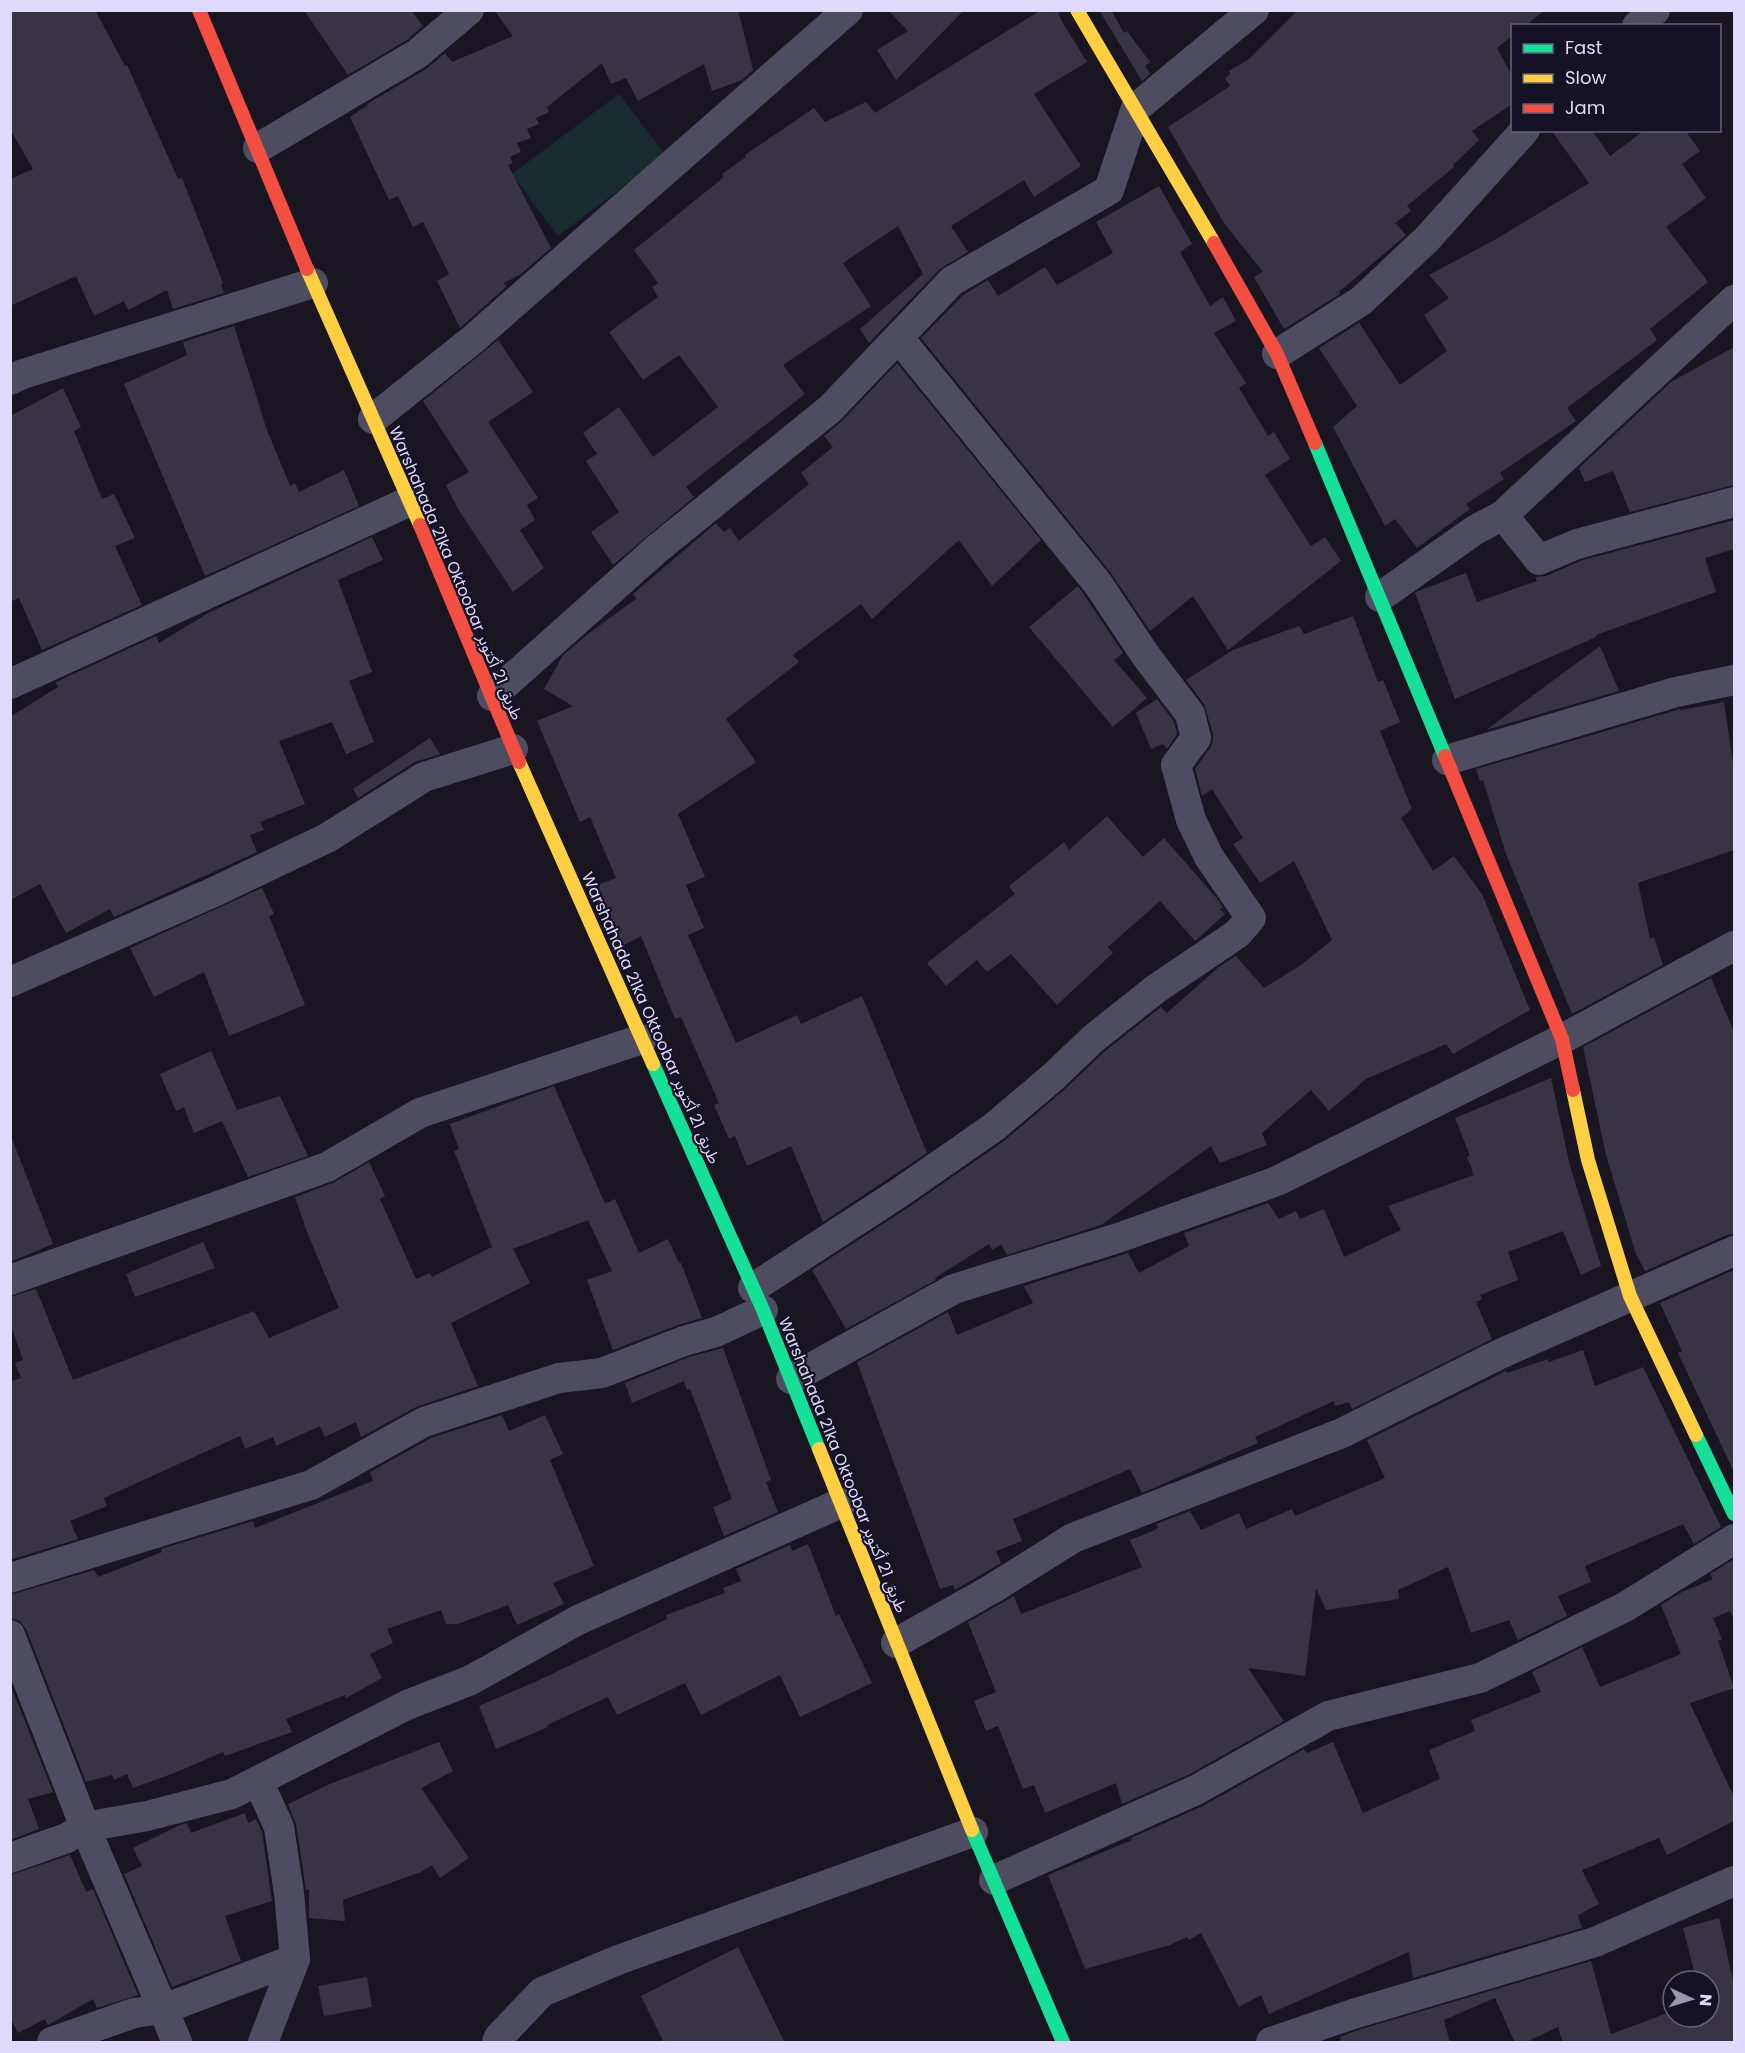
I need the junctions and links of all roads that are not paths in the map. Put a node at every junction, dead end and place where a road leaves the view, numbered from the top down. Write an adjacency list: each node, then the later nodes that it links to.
1 (199, 10): 10 (main road, Warshahada 21ka Oktoobar طريق 21 أكتوبر)
2 (469, 10): 10 (street)
3 (848, 10): 16 (street)
4 (1077, 10): 8 (main road)
5 (1254, 10): 8 (street)
6 (1655, 10): 7 (street)
7 (1639, 24)
8 (1136, 108): 13 (street); 14 (main road)
9 (1523, 132): 14 (street)
10 (258, 148): 11 (main road, Warshahada 21ka Oktoobar طريق 21 أكتوبر)
11 (313, 283): 15 (street); 16 (main road, Warshahada 21ka Oktoobar طريق 21 أكتوبر)
12 (1734, 300): 19 (street)
13 (900, 336): 23 (street); 33 (street)
14 (1276, 354): 20 (main road)
15 (10, 380)
16 (373, 419): 17 (main road, Warshahada 21ka Oktoobar طريق 21 أكتوبر)
17 (410, 501): 22 (street); 23 (main road, Warshahada 21ka Oktoobar طريق 21 أكتوبر)
18 (1734, 502): 19 (street)
19 (1503, 515): 20 (street)
20 (1380, 597): 25 (main road)
21 (1734, 680): 25 (street)
22 (10, 684)
23 (492, 696): 24 (main road, Warshahada 21ka Oktoobar طريق 21 أكتوبر)
24 (513, 749): 27 (street); 28 (main road, Warshahada 21ka Oktoobar طريق 21 أكتوبر)
25 (1447, 760): 29 (main road)
26 (1734, 946): 29 (street)
27 (10, 982)
28 (642, 1039): 31 (street); 33 (main road, Warshahada 21ka Oktoobar طريق 21 أكتوبر)
29 (1562, 1039): 32 (main road); 34 (street)
30 (1734, 1251): 32 (street)
31 (10, 1280)
32 (1630, 1296): 36 (main road); 40 (street)
33 (758, 1299): 34 (main road, Warshahada 21ka Oktoobar طريق 21 أكتوبر); 38 (street)
34 (791, 1379): 35 (main road, Warshahada 21ka Oktoobar طريق 21 أكتوبر)
35 (841, 1503): 40 (main road, Warshahada 21ka Oktoobar طريق 21 أكتوبر); 41 (street)
36 (1734, 1514)
37 (1734, 1539): 45 (street)
38 (10, 1578)
39 (10, 1635): 42 (street)
40 (896, 1643): 43 (main road, Warshahada 21ka Oktoobar طريق 21 أكتوبر)
41 (258, 1781): 42 (street); 47 (street)
42 (85, 1827): 44 (street); 48 (street)
43 (974, 1832): 45 (main road, Warshahada 21ka Oktoobar طريق 21 أكتوبر); 52 (street)
44 (10, 1858)
45 (994, 1880): 53 (main road, Warshahada 21ka Oktoobar طريق 21 أكتوبر)
46 (1734, 1881): 54 (street)
47 (295, 1959): 48 (street); 51 (street)
48 (164, 2009): 49 (street); 50 (street)
49 (52, 2043)
50 (177, 2043)
51 (263, 2043)
52 (497, 2043)
53 (1064, 2043)
54 (1271, 2043)

